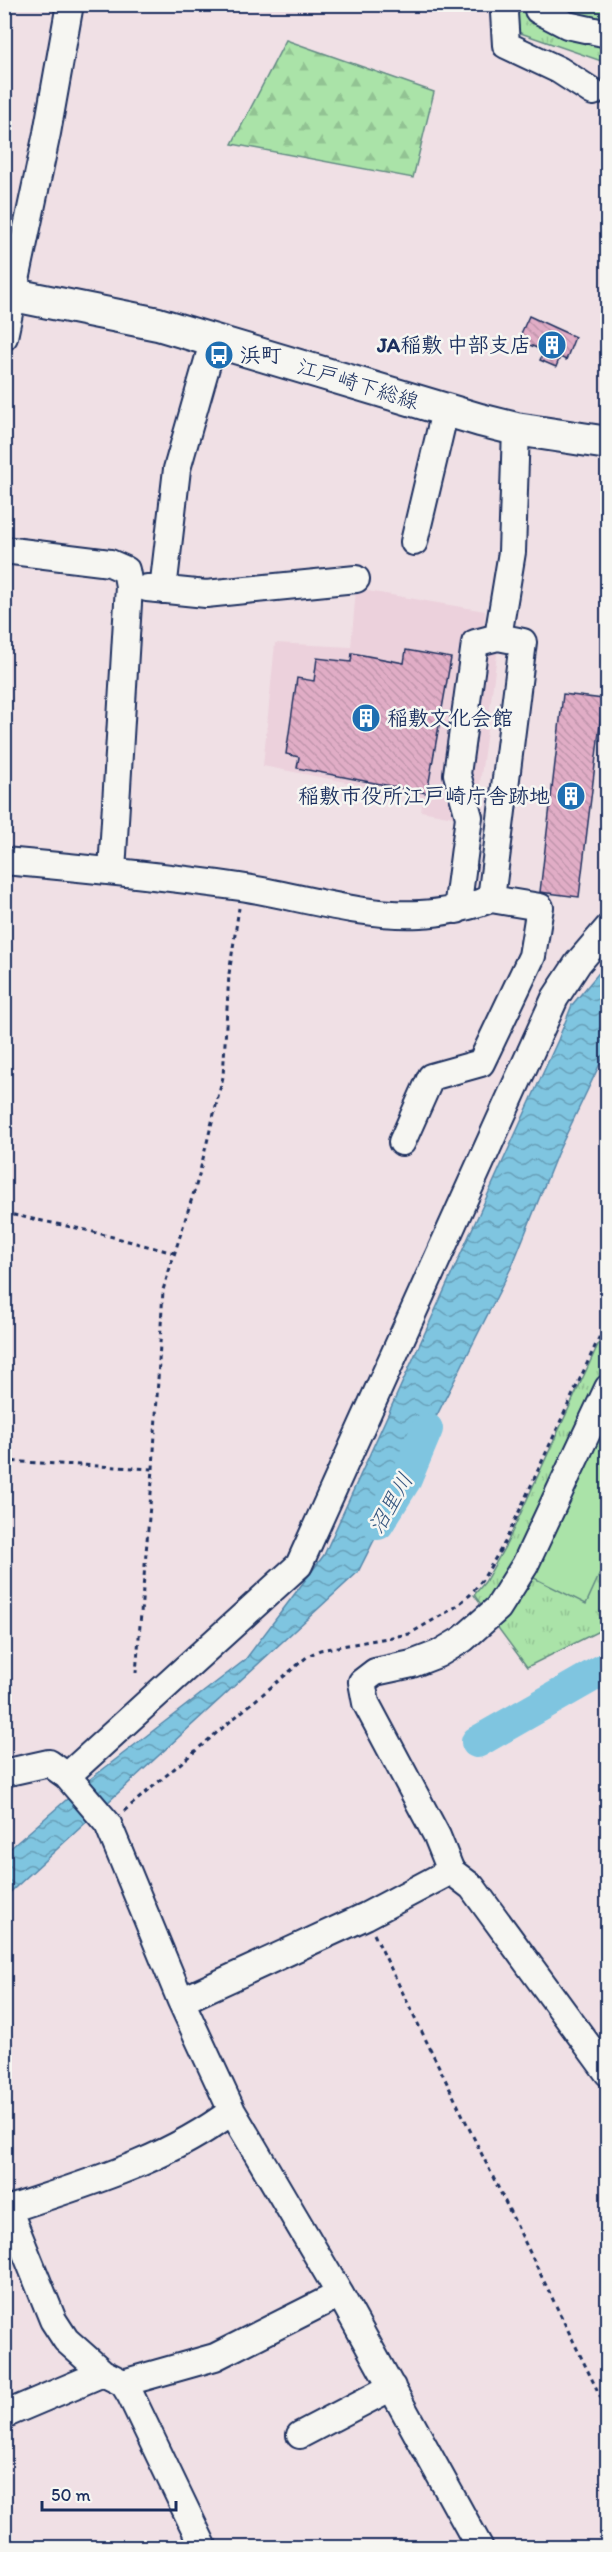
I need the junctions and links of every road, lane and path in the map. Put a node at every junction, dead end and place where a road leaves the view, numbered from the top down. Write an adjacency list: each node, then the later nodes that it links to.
1 (70, 4): 6 (street)
2 (506, 4): 5 (street)
3 (539, 4): 4 (street)
4 (608, 34)
5 (593, 92)
6 (9, 294): 7 (street); 8 (main road, 江戸崎下総線)
7 (4, 337)
8 (214, 339): 9 (main road, 江戸崎下総線); 16 (street)
9 (445, 411): 10 (main road, 江戸崎下総線); 12 (street)
10 (516, 429): 11 (main road, 江戸崎下総線); 17 (street)
11 (608, 442)
12 (414, 542)
13 (4, 550): 15 (street)
14 (356, 579): 16 (street)
15 (129, 586): 16 (street); 19 (street)
16 (163, 590)
17 (498, 637): 21 (street); 22 (street)
18 (4, 861): 19 (street)
19 (112, 871): 20 (street)
20 (242, 888): 22 (street); 26 (path)
21 (491, 899): 22 (street); 24 (street)
22 (457, 910)
23 (608, 928): 33 (street)
24 (402, 1142)
25 (4, 1213): 26 (path)
26 (174, 1253): 30 (path)
27 (608, 1318): 34 (path)
28 (608, 1388): 35 (street)
29 (4, 1461): 30 (path)
30 (153, 1469): 31 (path)
31 (136, 1673)
32 (4, 1773): 33 (street)
33 (70, 1779): 34 (street)
34 (106, 1821): 37 (street)
35 (451, 1871): 36 (street); 38 (street)
36 (366, 1916): 37 (street); 44 (path)
37 (181, 2001): 39 (street)
38 (608, 2073)
39 (232, 2111): 40 (street); 41 (street)
40 (4, 2211): 42 (street)
41 (340, 2294): 42 (street); 43 (street)
42 (113, 2378): 45 (street); 47 (street)
43 (392, 2387): 46 (street); 48 (street)
44 (608, 2412)
45 (4, 2415)
46 (300, 2435)
47 (204, 2547)
48 (480, 2547)

